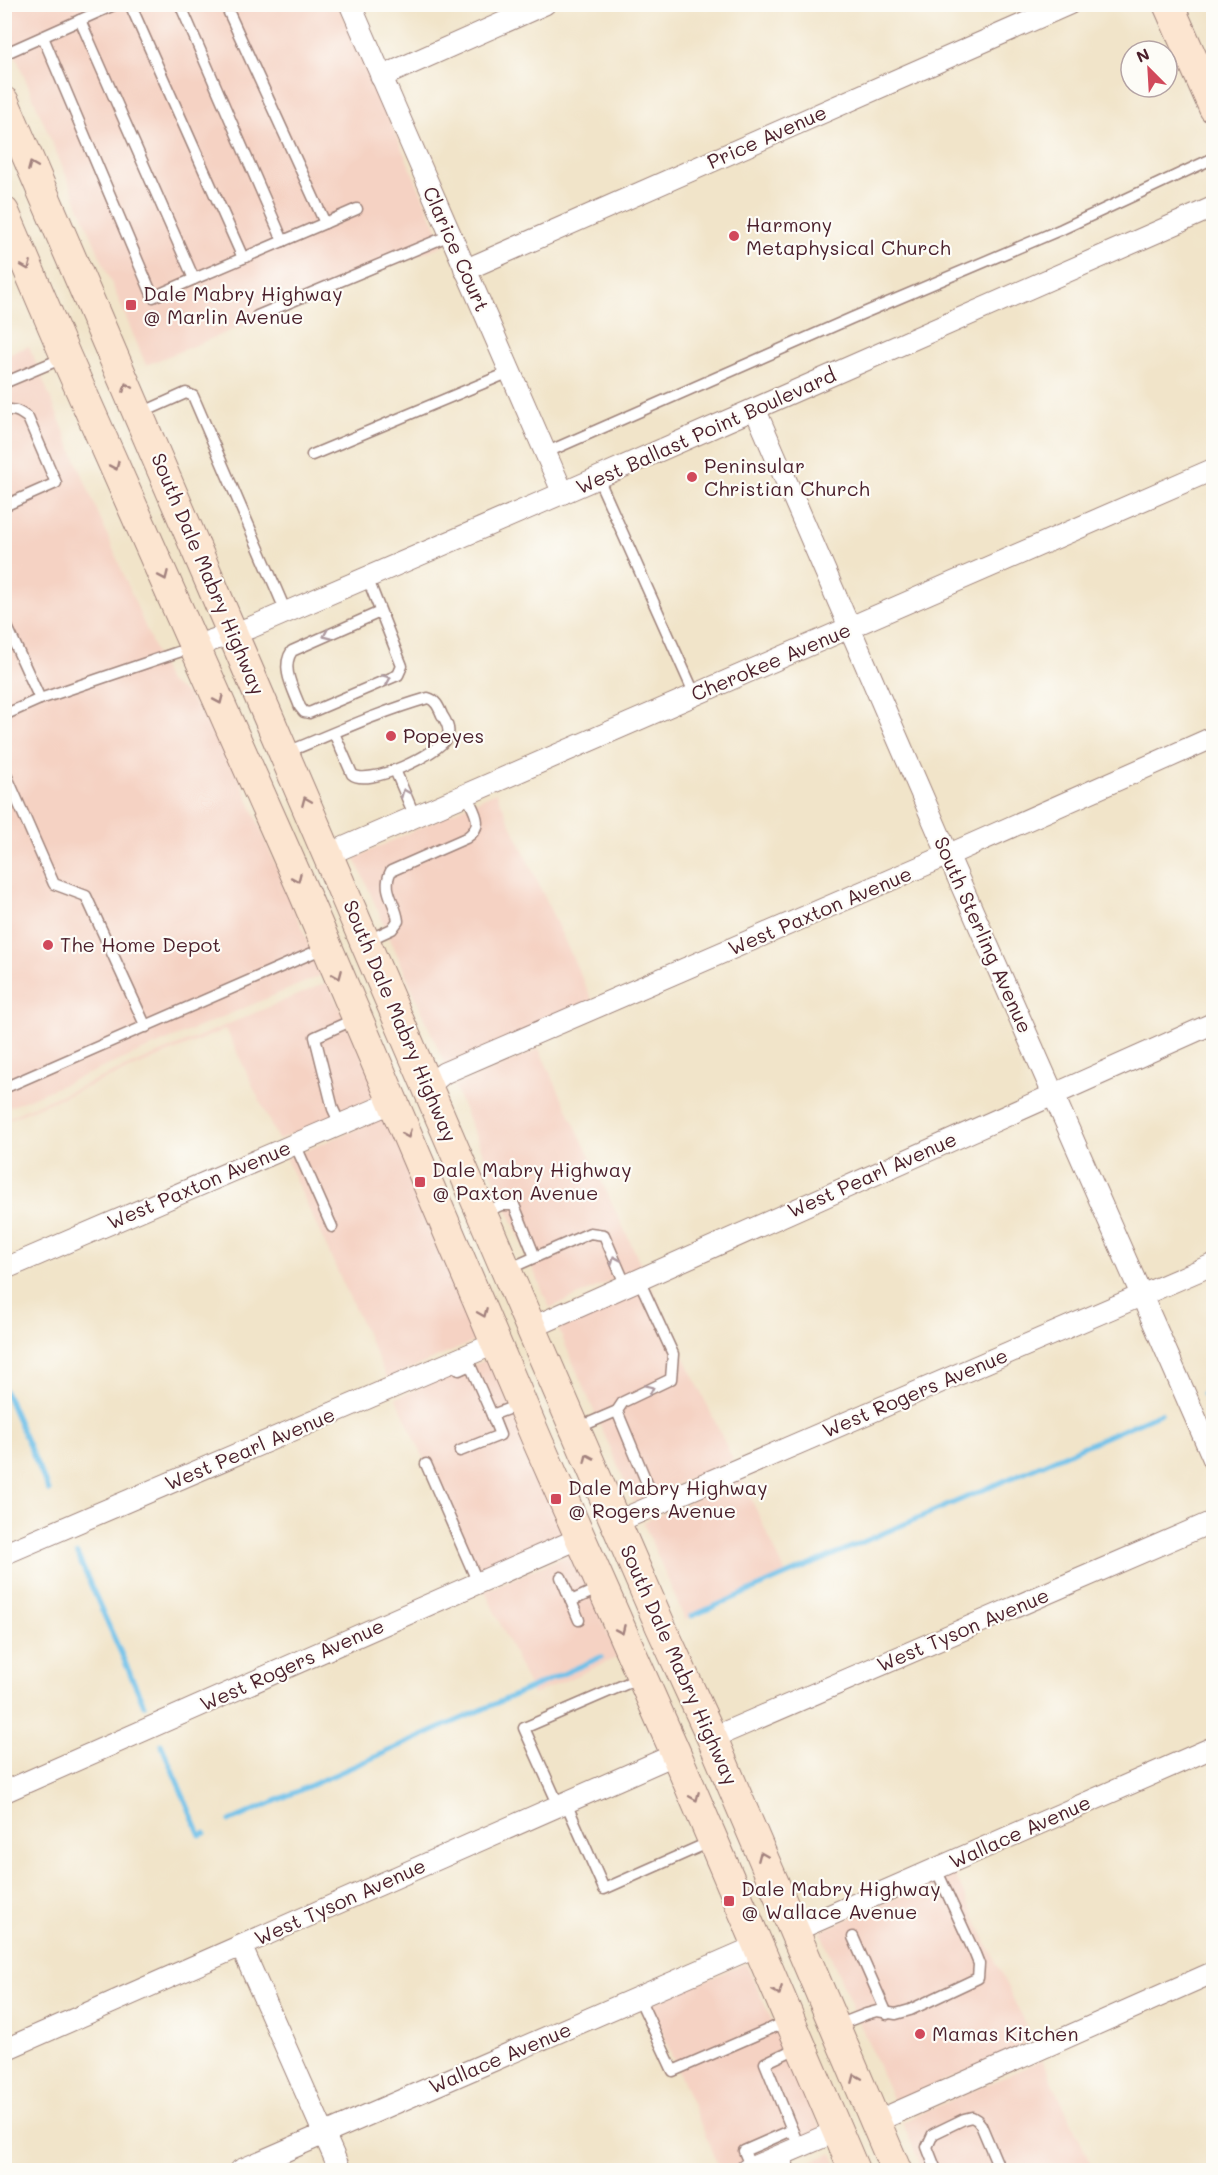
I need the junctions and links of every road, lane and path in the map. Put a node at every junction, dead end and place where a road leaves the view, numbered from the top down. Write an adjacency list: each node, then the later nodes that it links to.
1 (116, 4): 9 (lane)
2 (130, 4): 22 (lane)
3 (180, 4): 21 (lane)
4 (225, 4): 19 (lane)
5 (350, 4): 12 (street, Clarice Court)
6 (545, 4): 12 (street)
7 (1069, 4): 23 (street, Price Avenue)
8 (1168, 4): 14 (main road)
9 (80, 20): 10 (lane); 24 (lane)
10 (43, 37): 11 (lane); 24 (lane)
11 (4, 54)
12 (381, 77): 20 (street, Clarice Court)
13 (4, 102): 26 (main road, South Dale Mabry Highway, one-way to 13)
14 (1214, 108)
15 (1214, 158): 33 (lane)
16 (1214, 207): 30 (street, West Ballast Point Boulevard)
17 (357, 209): 19 (lane)
18 (4, 212): 27 (main road, South Dale Mabry Highway, one-way to 27)
19 (325, 223): 21 (lane)
20 (450, 235): 23 (street, Clarice Court); 25 (lane)
21 (283, 241): 22 (lane)
22 (243, 258): 24 (lane)
23 (465, 270): 28 (street, Clarice Court)
24 (194, 279)
25 (257, 316)
26 (107, 339): 27 (main road); 32 (main road, South Dale Mabry Highway, one-way to 26)
27 (66, 357): 29 (lane); 45 (main road, South Dale Mabry Highway, one-way to 45)
28 (510, 372): 33 (street, Clarice Court); 34 (lane)
29 (4, 383)
30 (755, 409): 36 (street, West Ballast Point Boulevard); 43 (street, South Sterling Avenue)
31 (4, 411): 38 (lane)
32 (139, 414): 40 (lane); 44 (main road, South Dale Mabry Highway)
33 (545, 453): 37 (street, Clarice Court)
34 (312, 455)
35 (1214, 469): 43 (street, Cherokee Avenue)
36 (598, 478): 37 (street, West Ballast Point Boulevard); 46 (lane)
37 (562, 493): 39 (street, West Ballast Point Boulevard)
38 (4, 506)
39 (367, 578): 40 (street, West Ballast Point Boulevard); 41 (lane)
40 (286, 612): 44 (street, West Ballast Point Boulevard)
41 (380, 612): 41 (lane, one-way to 41)
42 (4, 620): 47 (lane)
43 (850, 629): 46 (street, Cherokee Avenue); 57 (street, South Sterling Avenue)
44 (233, 633): 45 (street, West Ballast Point Boulevard); 51 (main road, South Dale Mabry Highway)
45 (195, 646): 47 (lane); 59 (main road, South Dale Mabry Highway, one-way to 59)
46 (695, 695): 54 (street, Cherokee Avenue)
47 (40, 699): 48 (lane)
48 (4, 715)
49 (334, 733): 51 (lane); 53 (lane); 53 (lane)
50 (1214, 737): 57 (street, West Paxton Avenue)
51 (285, 753): 56 (main road, South Dale Mabry Highway, one-way to 51)
52 (4, 770): 62 (lane)
53 (395, 770): 55 (lane, one-way to 53)
54 (466, 794): 55 (street, Cherokee Avenue); 58 (lane)
55 (414, 817): 56 (street, Cherokee Avenue)
56 (329, 854): 58 (main road, South Dale Mabry Highway)
57 (948, 855): 63 (street, West Paxton Avenue); 65 (street, South Sterling Avenue)
58 (366, 941): 63 (main road, South Dale Mabry Highway)
59 (326, 947): 60 (main road, South Dale Mabry Highway, one-way to 60); 62 (lane)
60 (354, 1011): 63 (main road); 66 (main road, South Dale Mabry Highway); 67 (lane)
61 (1214, 1023): 65 (street, West Pearl Avenue)
62 (146, 1027): 64 (lane)
63 (428, 1086): 69 (main road, South Dale Mabry Highway)
64 (4, 1089)
65 (1052, 1094): 76 (street, West Pearl Avenue); 77 (street, South Sterling Avenue)
66 (393, 1102): 67 (street, West Paxton Avenue); 69 (main road); 79 (main road, South Dale Mabry Highway, one-way to 79)
67 (340, 1124): 68 (street, West Paxton Avenue)
68 (295, 1144): 71 (lane); 74 (street, West Paxton Avenue)
69 (470, 1185): 70 (main road, South Dale Mabry Highway)
70 (482, 1214): 72 (lane); 75 (main road, South Dale Mabry Highway)
71 (332, 1227)
72 (535, 1257): 75 (lane); 76 (lane, one-way to 72)
73 (1214, 1264): 77 (street, West Rogers Avenue)
74 (4, 1269)
75 (506, 1270): 78 (main road, South Dale Mabry Highway)
76 (632, 1283): 78 (street, West Pearl Avenue); 82 (lane, one-way to 76)
77 (1141, 1296): 87 (street, South Sterling Avenue); 89 (street, West Rogers Avenue)
78 (531, 1328): 84 (main road, South Dale Mabry Highway)
79 (496, 1343): 80 (street, West Pearl Avenue); 81 (main road, South Dale Mabry Highway)
80 (404, 1383): 83 (lane); 93 (street, West Pearl Avenue)
81 (522, 1403): 83 (lane); 85 (main road, South Dale Mabry Highway)
82 (617, 1411): 84 (lane); 89 (lane)
83 (492, 1415): 86 (lane)
84 (575, 1429): 91 (main road, South Dale Mabry Highway, one-way to 84)
85 (538, 1442): 91 (main road); 92 (main road, South Dale Mabry Highway)
86 (460, 1451)
87 (1214, 1460)
88 (426, 1464): 95 (lane)
89 (656, 1505): 91 (street, West Rogers Avenue)
90 (1214, 1521): 101 (street, West Tyson Avenue)
91 (616, 1522): 99 (main road, South Dale Mabry Highway)
92 (580, 1538): 95 (street, West Rogers Avenue); 96 (main road, South Dale Mabry Highway); 99 (main road)
93 (4, 1554)
94 (561, 1577): 97 (lane)
95 (478, 1583): 104 (street, West Rogers Avenue)
96 (602, 1587): 97 (lane); 100 (main road, South Dale Mabry Highway, one-way to 100)
97 (571, 1601): 98 (lane)
98 (579, 1620)
99 (661, 1627): 101 (main road, South Dale Mabry Highway)
100 (642, 1677): 103 (main road, South Dale Mabry Highway); 105 (lane)
101 (712, 1738): 108 (main road, South Dale Mabry Highway, one-way to 101)
102 (1214, 1746): 107 (street, Wallace Avenue)
103 (676, 1754): 105 (street, West Tyson Avenue); 106 (main road, South Dale Mabry Highway, one-way to 106)
104 (4, 1792)
105 (562, 1805): 106 (lane); 111 (street, West Tyson Avenue)
106 (713, 1840): 108 (main road); 110 (main road, South Dale Mabry Highway)
107 (936, 1869): 108 (street, Wallace Avenue); 114 (lane)
108 (794, 1931): 115 (main road, South Dale Mabry Highway)
109 (853, 1937): 114 (lane)
110 (759, 1945): 113 (street, Wallace Avenue); 115 (main road); 116 (main road, South Dale Mabry Highway, one-way to 116)
111 (241, 1946): 117 (street, West Tyson Avenue); 120 (street)
112 (1214, 1972): 118 (street)
113 (639, 1998): 116 (lane); 120 (street, Wallace Avenue)
114 (887, 2014): 115 (lane)
115 (834, 2026): 118 (main road, South Dale Mabry Highway, one-way to 115)
116 (795, 2033): 119 (main road, South Dale Mabry Highway); 121 (lane)
117 (4, 2050)
118 (875, 2122): 126 (main road, South Dale Mabry Highway)
119 (837, 2131): 121 (street); 125 (main road, South Dale Mabry Highway)
120 (324, 2134): 123 (street, Wallace Avenue); 124 (street)
121 (791, 2151): 122 (street)
122 (748, 2169)
123 (241, 2170)
124 (340, 2170)
125 (854, 2170)
126 (896, 2170)
127 (936, 2170): 128 (lane)
128 (1000, 2170)

